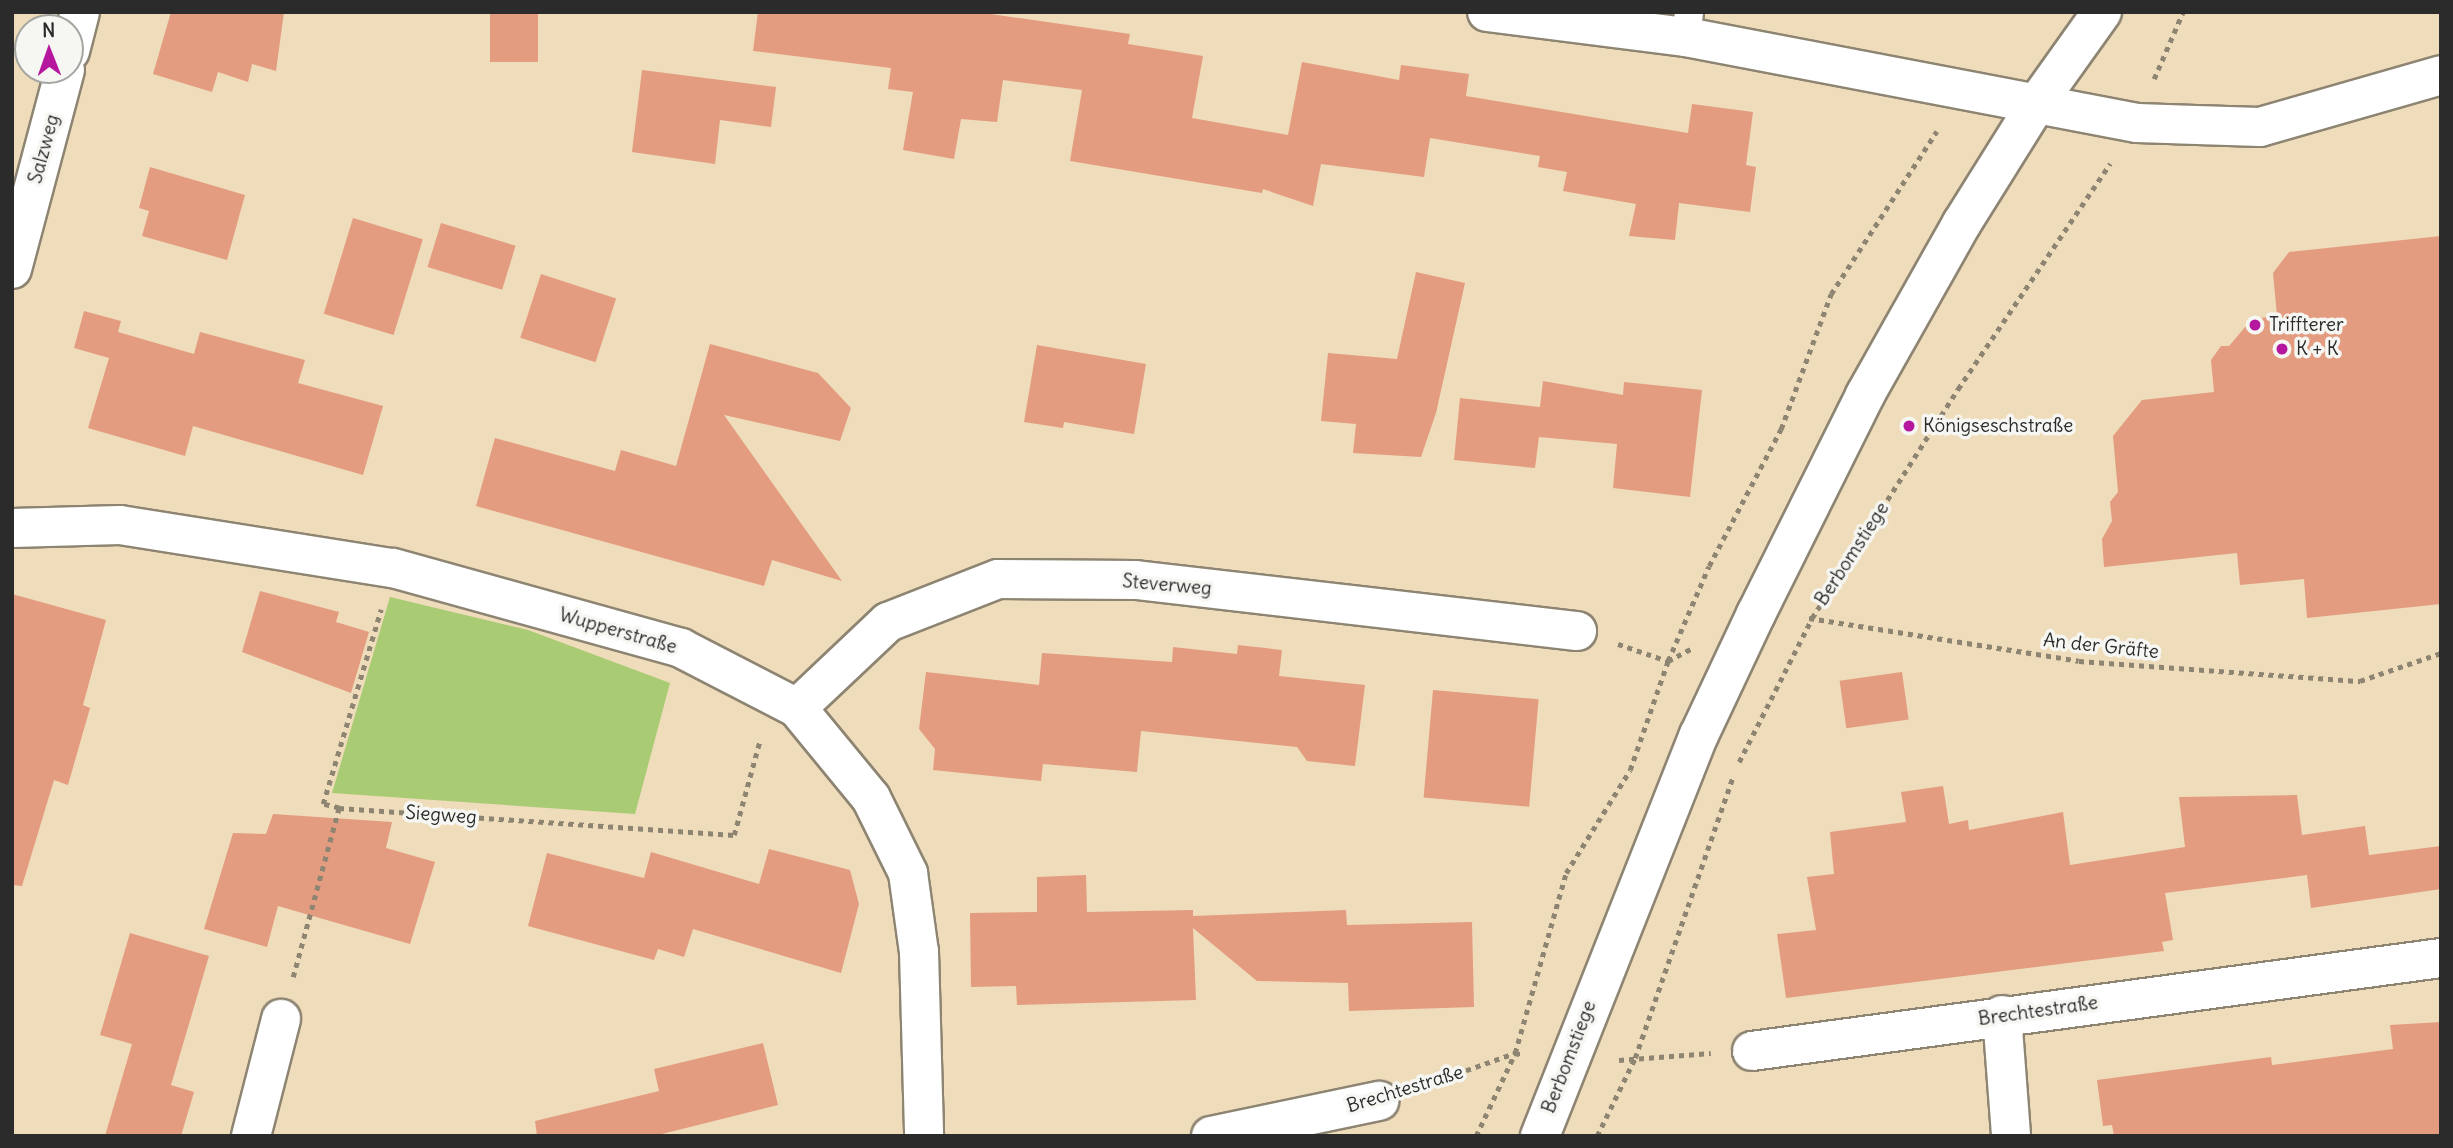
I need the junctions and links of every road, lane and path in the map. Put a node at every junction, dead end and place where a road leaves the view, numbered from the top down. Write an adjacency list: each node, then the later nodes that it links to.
1 (1487, 12): 4 (street)
2 (2102, 12): 8 (street, Berbomstiege)
3 (2183, 12): 9 (path, Berbomstiege)
4 (1688, 24): 7 (street)
5 (2441, 75): 9 (street)
6 (61, 84): 10 (street, Salzweg)
7 (1963, 90): 8 (street); 17 (path)
8 (2037, 103): 9 (street); 13 (street, Berbomstiege)
9 (2137, 123): 14 (path, Berbomstiege)
10 (12, 269)
11 (12, 528): 12 (street, Wupperstraße)
12 (393, 568): 18 (street, Wupperstraße); 19 (path)
13 (1756, 614): 14 (path, An der Gräfte); 17 (path); 31 (street, Berbomstiege)
14 (1811, 618): 16 (path, An der Gräfte); 25 (path, Berbomstiege)
15 (1577, 631): 17 (path); 18 (street, Steverweg)
16 (2441, 653)
17 (1668, 661): 24 (path)
18 (797, 708): 19 (path, Siegweg); 28 (street, Wupperstraße)
19 (339, 808): 22 (path)
20 (2441, 958): 21 (street, Brechtestraße)
21 (2001, 1016): 23 (street, Brechtestraße); 33 (street)
22 (281, 1019): 27 (street)
23 (1752, 1051): 25 (path)
24 (1515, 1053): 26 (path, Brechtestraße); 30 (path)
25 (1635, 1058): 32 (path, Berbomstiege)
26 (1379, 1101): 29 (street, Brechtestraße)
27 (251, 1136)
28 (924, 1136)
29 (1211, 1136)
30 (1476, 1136)
31 (1540, 1136)
32 (1598, 1136)
33 (2011, 1136)

